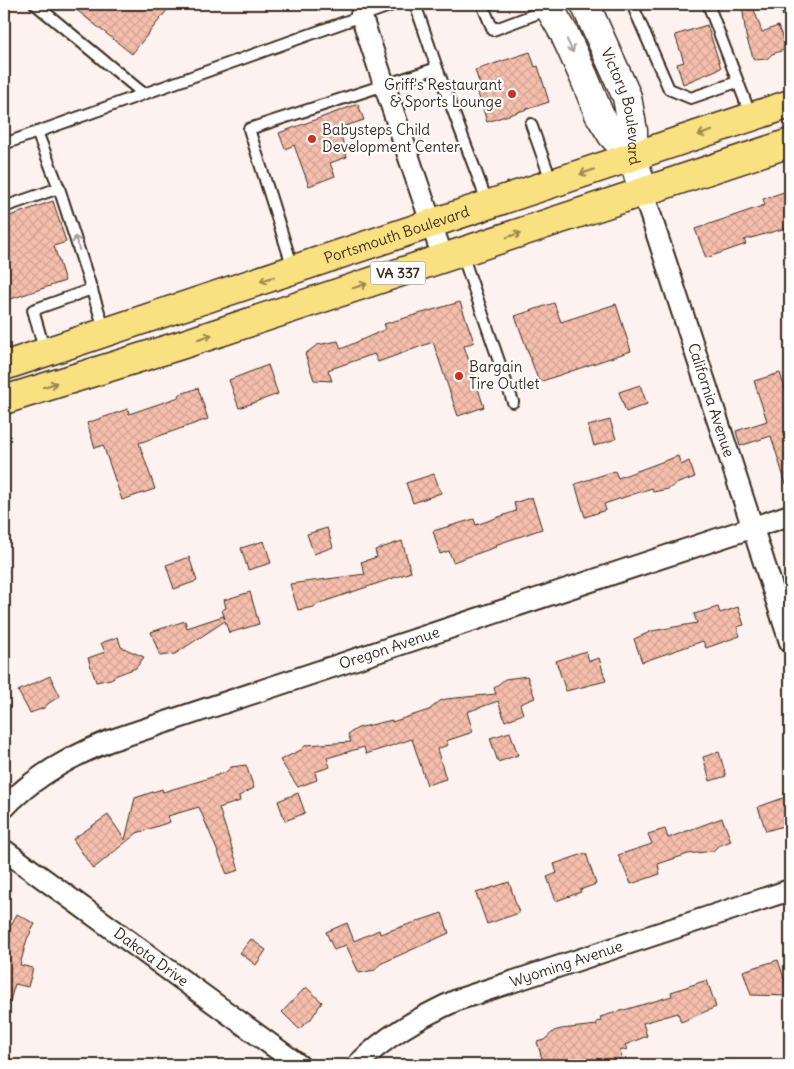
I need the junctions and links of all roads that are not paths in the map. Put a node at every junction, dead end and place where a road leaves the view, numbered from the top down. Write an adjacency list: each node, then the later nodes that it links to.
1 (35, 4): 15 (lane)
2 (395, 4): 10 (lane)
3 (415, 4): 12 (lane)
4 (482, 4): 9 (lane)
5 (585, 4): 22 (main road, Victory Boulevard)
6 (632, 4): 13 (lane)
7 (708, 4): 13 (lane)
8 (786, 4): 11 (lane)
9 (548, 6): 22 (main road, Victory Boulevard, one-way to 22)
10 (362, 15): 14 (street); 15 (lane)
11 (790, 17)
12 (437, 68): 14 (lane); 26 (lane)
13 (738, 82): 17 (lane)
14 (384, 84): 28 (street); 30 (lane)
15 (144, 94): 19 (lane)
16 (790, 104): 17 (main road, Portsmouth Boulevard / VA 337)
17 (751, 117): 22 (main road, Portsmouth Boulevard / VA 337, one-way to 22)
18 (531, 124): 23 (lane)
19 (37, 132): 21 (lane); 24 (lane)
20 (790, 143): 25 (main road, VA 337)
21 (4, 144)
22 (633, 156): 23 (main road, Portsmouth Boulevard / VA 337, one-way to 23); 25 (main road, California Avenue)
23 (552, 184): 26 (main road, Portsmouth Boulevard / VA 337)
24 (59, 188): 27 (lane); 31 (lane, one-way to 24)
25 (643, 192): 29 (main road, VA 337, one-way to 25); 38 (street, California Avenue)
26 (488, 205): 28 (main road, Portsmouth Boulevard / VA 337)
27 (4, 207)
28 (432, 224): 29 (street); 30 (main road, Portsmouth Boulevard / VA 337)
29 (452, 255): 35 (main road, VA 337, one-way to 29); 36 (lane)
30 (293, 270): 32 (main road, Portsmouth Boulevard / VA 337, one-way to 32)
31 (92, 289): 32 (lane); 33 (lane)
32 (106, 332): 33 (main road, Portsmouth Boulevard / VA 337)
33 (45, 352): 34 (main road, Portsmouth Boulevard / VA 337)
34 (4, 366)
35 (4, 400)
36 (513, 402)
37 (790, 516): 38 (street, Oregon Avenue)
38 (753, 528): 39 (street, California Avenue); 40 (street, Oregon Avenue)
39 (790, 642)
40 (4, 808)
41 (4, 850): 43 (street, Dakota Drive)
42 (790, 890): 44 (street, Wyoming Avenue)
43 (299, 1065)
44 (357, 1065)

